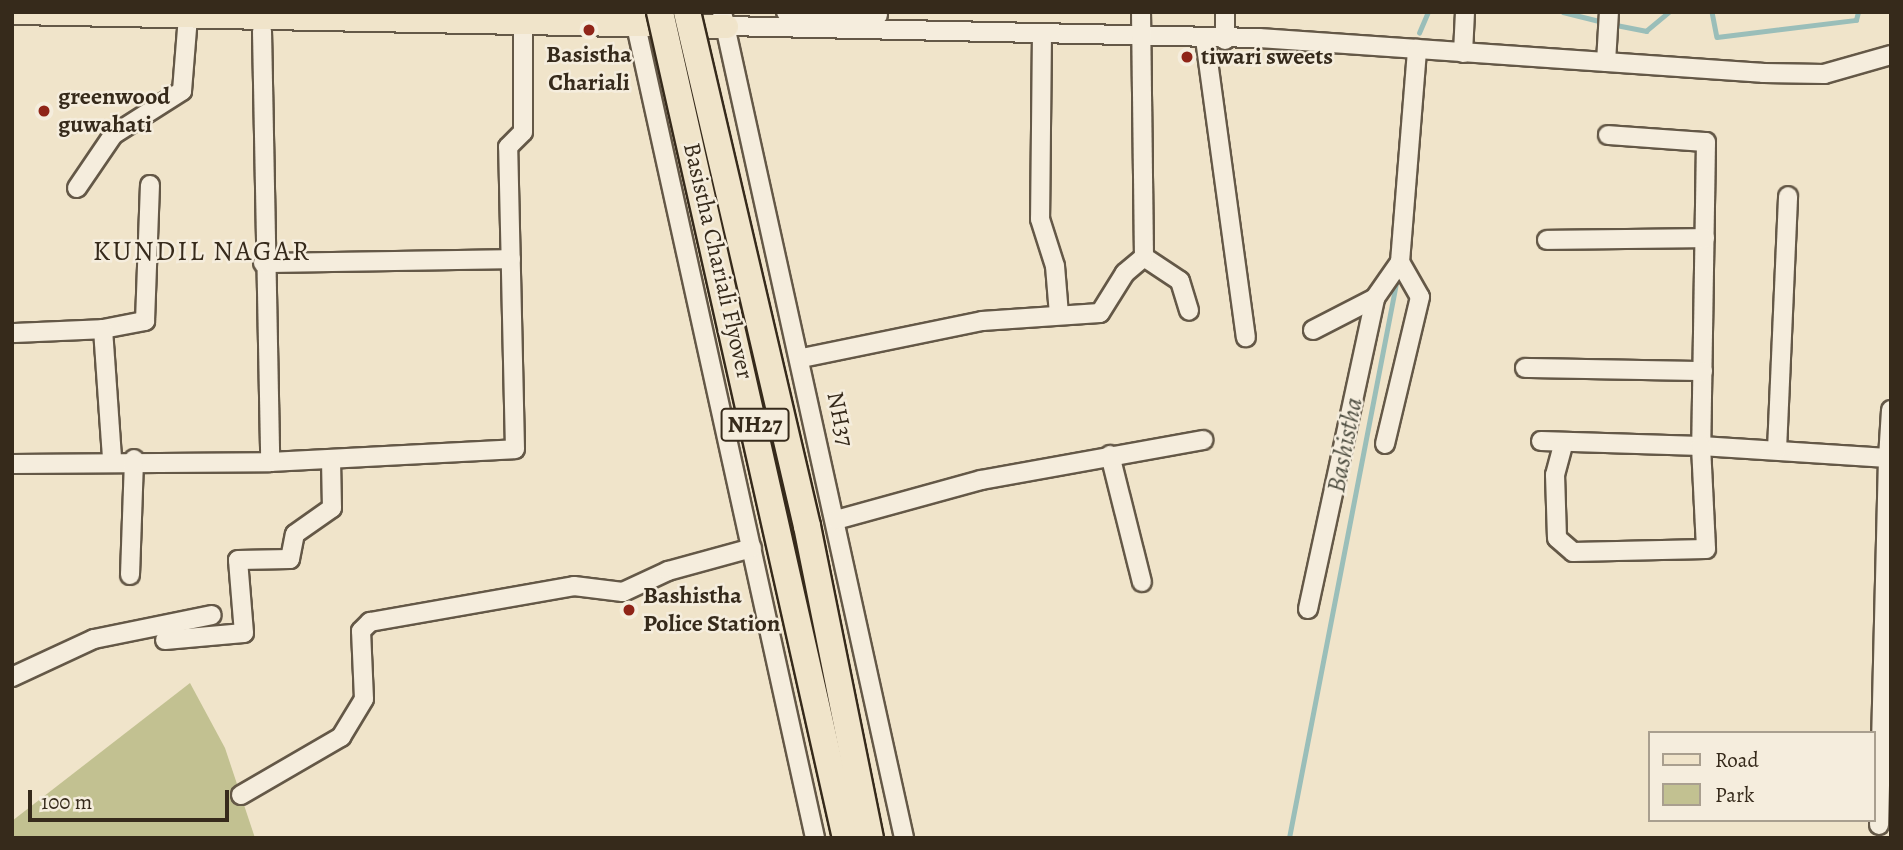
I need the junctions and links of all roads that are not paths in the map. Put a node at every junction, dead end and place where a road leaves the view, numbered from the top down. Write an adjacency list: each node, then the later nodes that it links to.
1 (15, 12): 8 (main road)
2 (660, 12): 68 (highway, Basistha Chariali Flyover / NH27, bridge)
3 (687, 12): 69 (highway, Basistha Chariali Flyover / NH27, bridge)
4 (786, 12): 9 (street)
5 (1465, 12): 18 (street)
6 (1609, 12): 20 (street)
7 (632, 15): 10 (main road); 11 (main road); 57 (street)
8 (188, 16): 11 (main road); 23 (street)
9 (885, 18): 10 (street); 12 (street); 15 (street)
10 (724, 19): 38 (street, NH37)
11 (523, 21): 28 (street)
12 (1141, 25): 13 (street); 15 (street); 16 (street); 27 (street)
13 (1225, 27): 16 (street); 17 (street)
14 (262, 31): 30 (street)
15 (1042, 33): 33 (street)
16 (1205, 39): 37 (street)
17 (1417, 49): 18 (street); 29 (street)
18 (1463, 53): 20 (street)
19 (1891, 55): 20 (street)
20 (1606, 62)
21 (1608, 135): 25 (street)
22 (150, 185): 34 (street)
23 (77, 188)
24 (1788, 196): 47 (street)
25 (1705, 239): 26 (street); 40 (street)
26 (1547, 240)
27 (1144, 257): 32 (street); 33 (street)
28 (511, 259): 30 (street); 50 (street)
29 (1400, 262): 31 (street); 45 (street)
30 (263, 263): 53 (street)
31 (1375, 298): 35 (street); 60 (street)
32 (1189, 311)
33 (1059, 316): 38 (street)
34 (103, 328): 36 (street); 49 (street)
35 (1313, 330)
36 (12, 333)
37 (1246, 337)
38 (802, 358): 56 (street, NH37)
39 (1525, 368): 40 (street)
40 (1703, 371): 46 (street)
41 (1891, 410): 51 (street)
42 (1203, 440): 48 (street)
43 (1541, 441): 44 (street)
44 (1564, 442): 46 (street); 46 (street)
45 (1385, 444)
46 (1701, 446): 47 (street)
47 (1777, 450): 51 (street)
48 (1110, 455): 56 (street); 59 (street)
49 (112, 458): 52 (street); 54 (street)
50 (331, 458): 53 (street); 62 (street)
51 (1888, 458): 55 (street)
52 (134, 459): 53 (street); 58 (street)
53 (270, 462)
54 (12, 464)
55 (1889, 504): 64 (street)
56 (836, 520): 70 (street, NH37)
57 (752, 548): 65 (street); 67 (street)
58 (130, 575)
59 (1142, 582)
60 (1308, 609)
61 (212, 615): 63 (street)
62 (164, 640)
63 (12, 677)
64 (1886, 690): 66 (street)
65 (241, 795)
66 (1879, 825)
67 (814, 838)
68 (846, 838)
69 (870, 838)
70 (904, 838)

